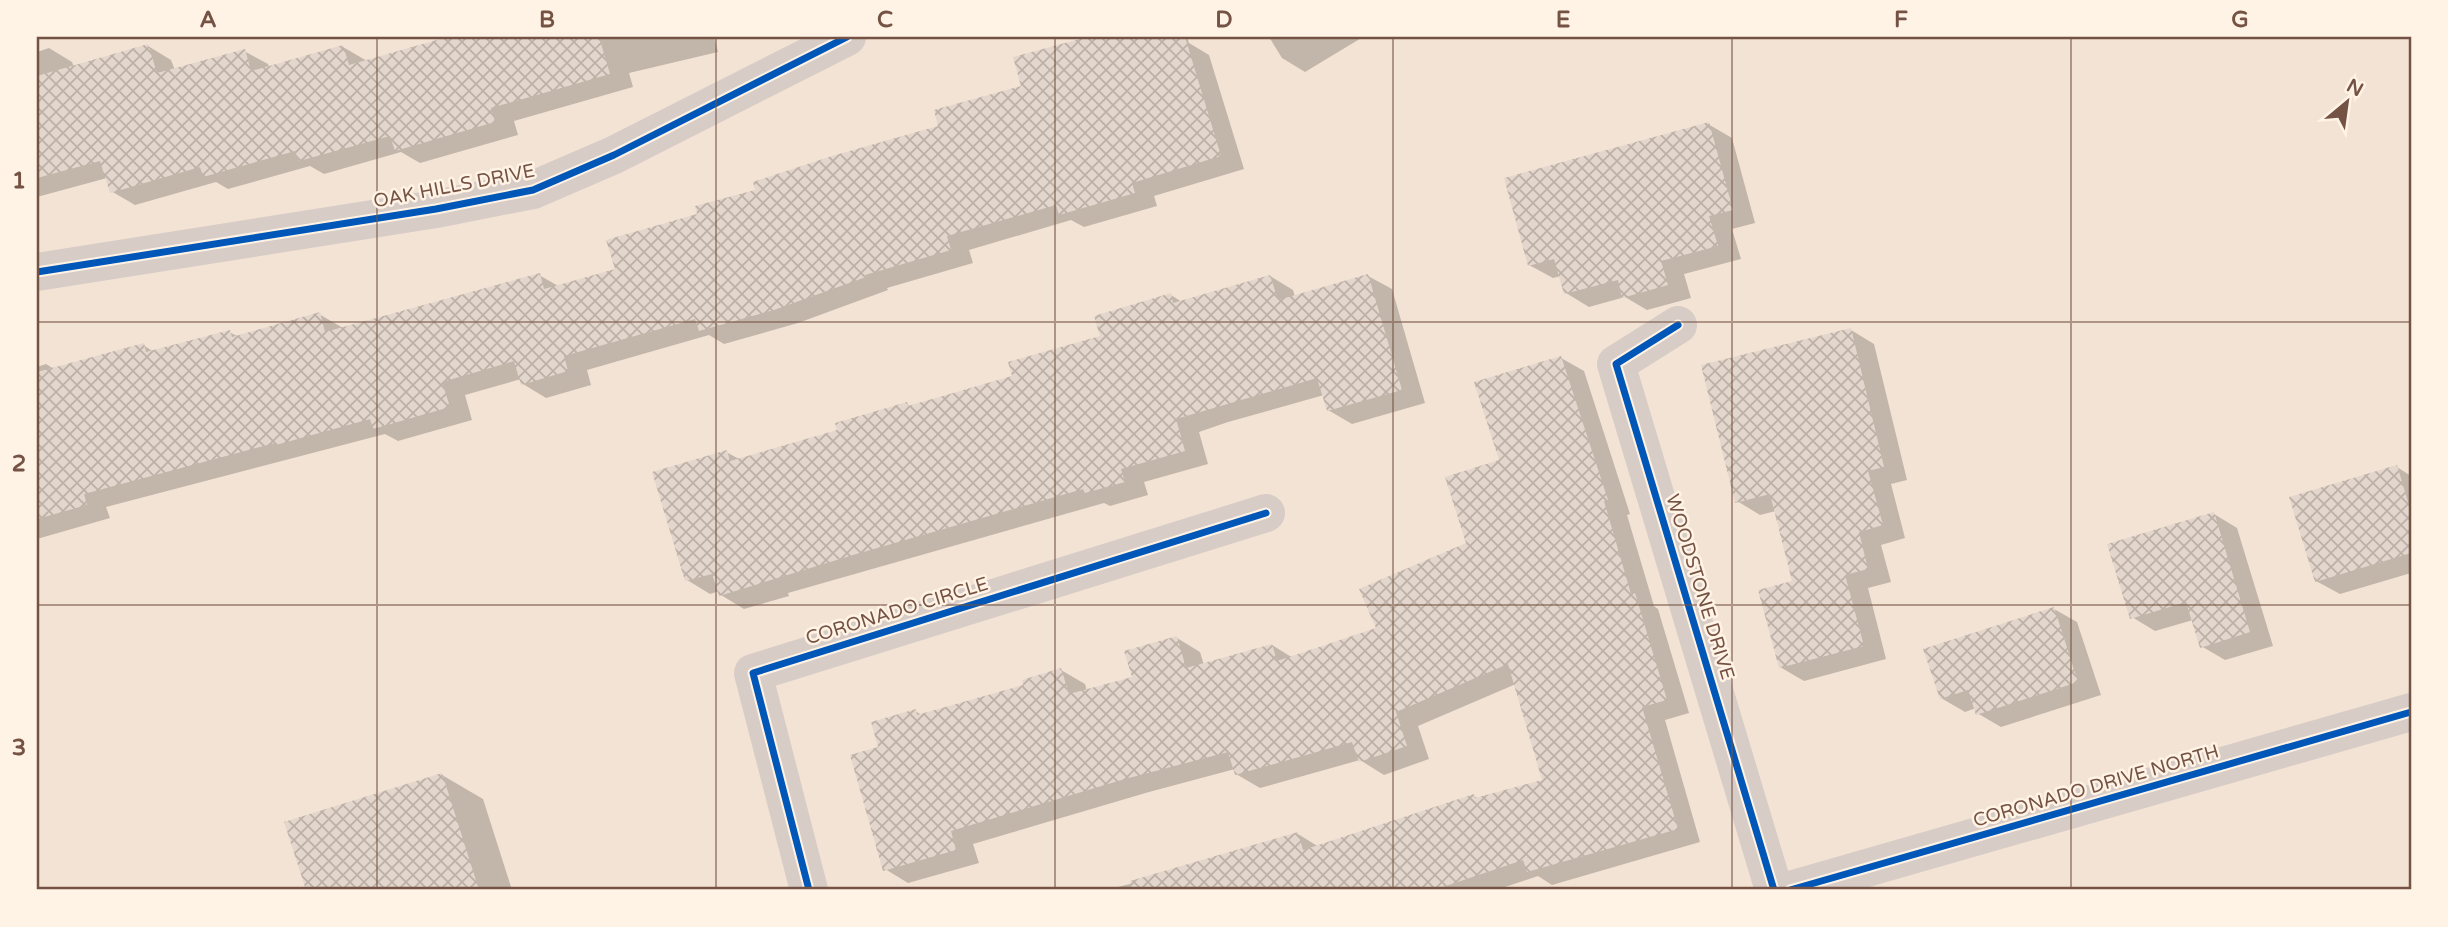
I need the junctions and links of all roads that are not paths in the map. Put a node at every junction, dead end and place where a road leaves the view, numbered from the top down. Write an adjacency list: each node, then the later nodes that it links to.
1 (847, 37): 2 (street, OAK HILLS DRIVE)
2 (37, 272)
3 (1678, 326): 7 (street, WOODSTONE DRIVE)
4 (1266, 513): 6 (street, CORONADO CIRCLE)
5 (2411, 712): 8 (street, CORONADO DRIVE NORTH)
6 (809, 890)
7 (1774, 890)
8 (1790, 890)

